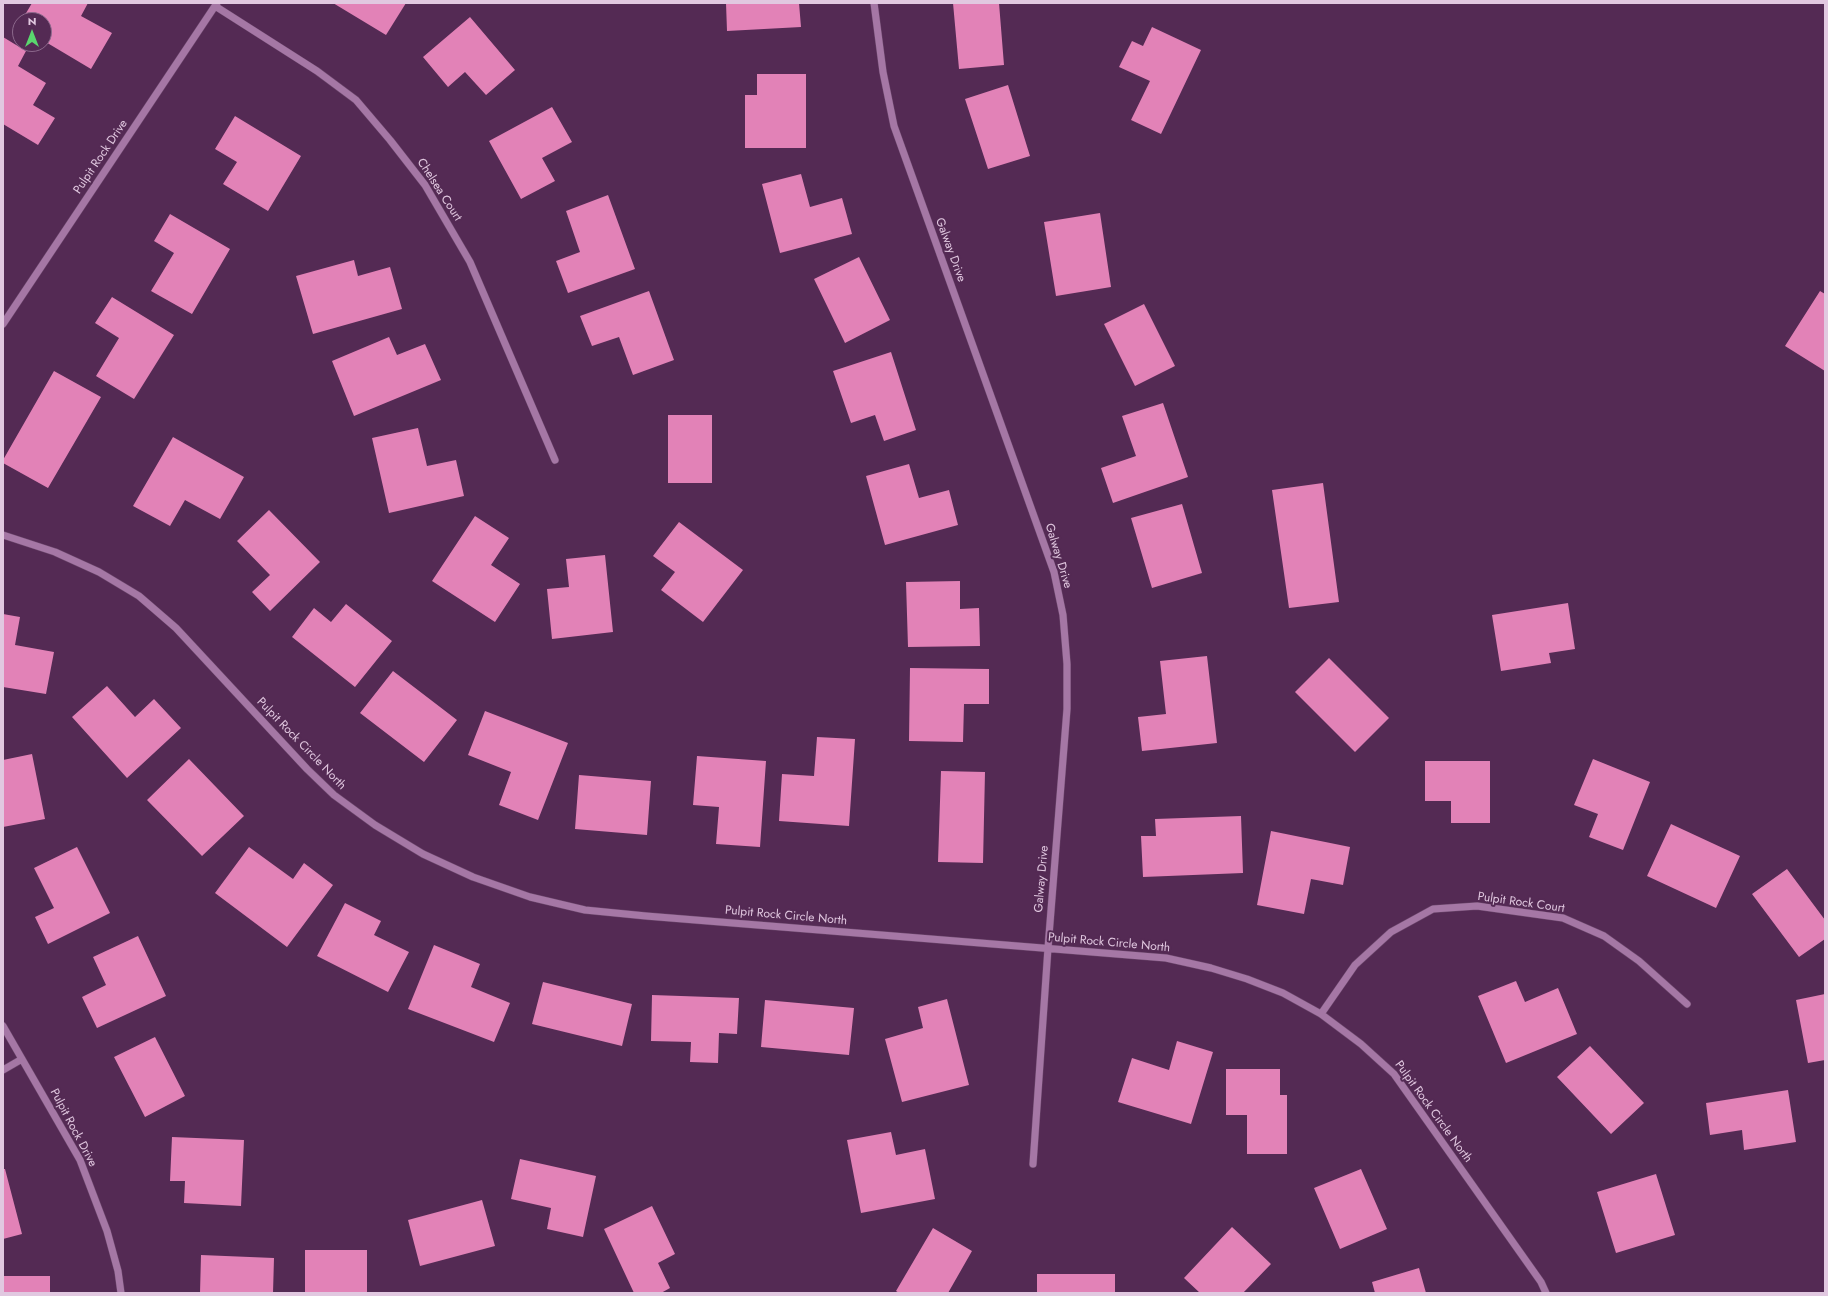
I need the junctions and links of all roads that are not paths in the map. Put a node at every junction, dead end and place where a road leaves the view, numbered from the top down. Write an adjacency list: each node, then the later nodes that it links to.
1 (874, 3): 6 (street, Galway Drive)
2 (216, 4): 3 (street, Pulpit Rock Drive); 4 (street, Chelsea Court)
3 (3, 324)
4 (555, 460)
5 (3, 534): 6 (street, Pulpit Rock Circle North)
6 (1048, 948): 8 (street, Pulpit Rock Circle North); 12 (street, Galway Drive)
7 (1686, 1004): 8 (street, Pulpit Rock Court)
8 (1321, 1014): 14 (street, Pulpit Rock Circle North)
9 (3, 1026): 10 (street, Pulpit Rock Drive)
10 (22, 1059): 11 (street); 13 (street, Pulpit Rock Drive)
11 (3, 1070)
12 (1033, 1164)
13 (121, 1293)
14 (1546, 1293)

